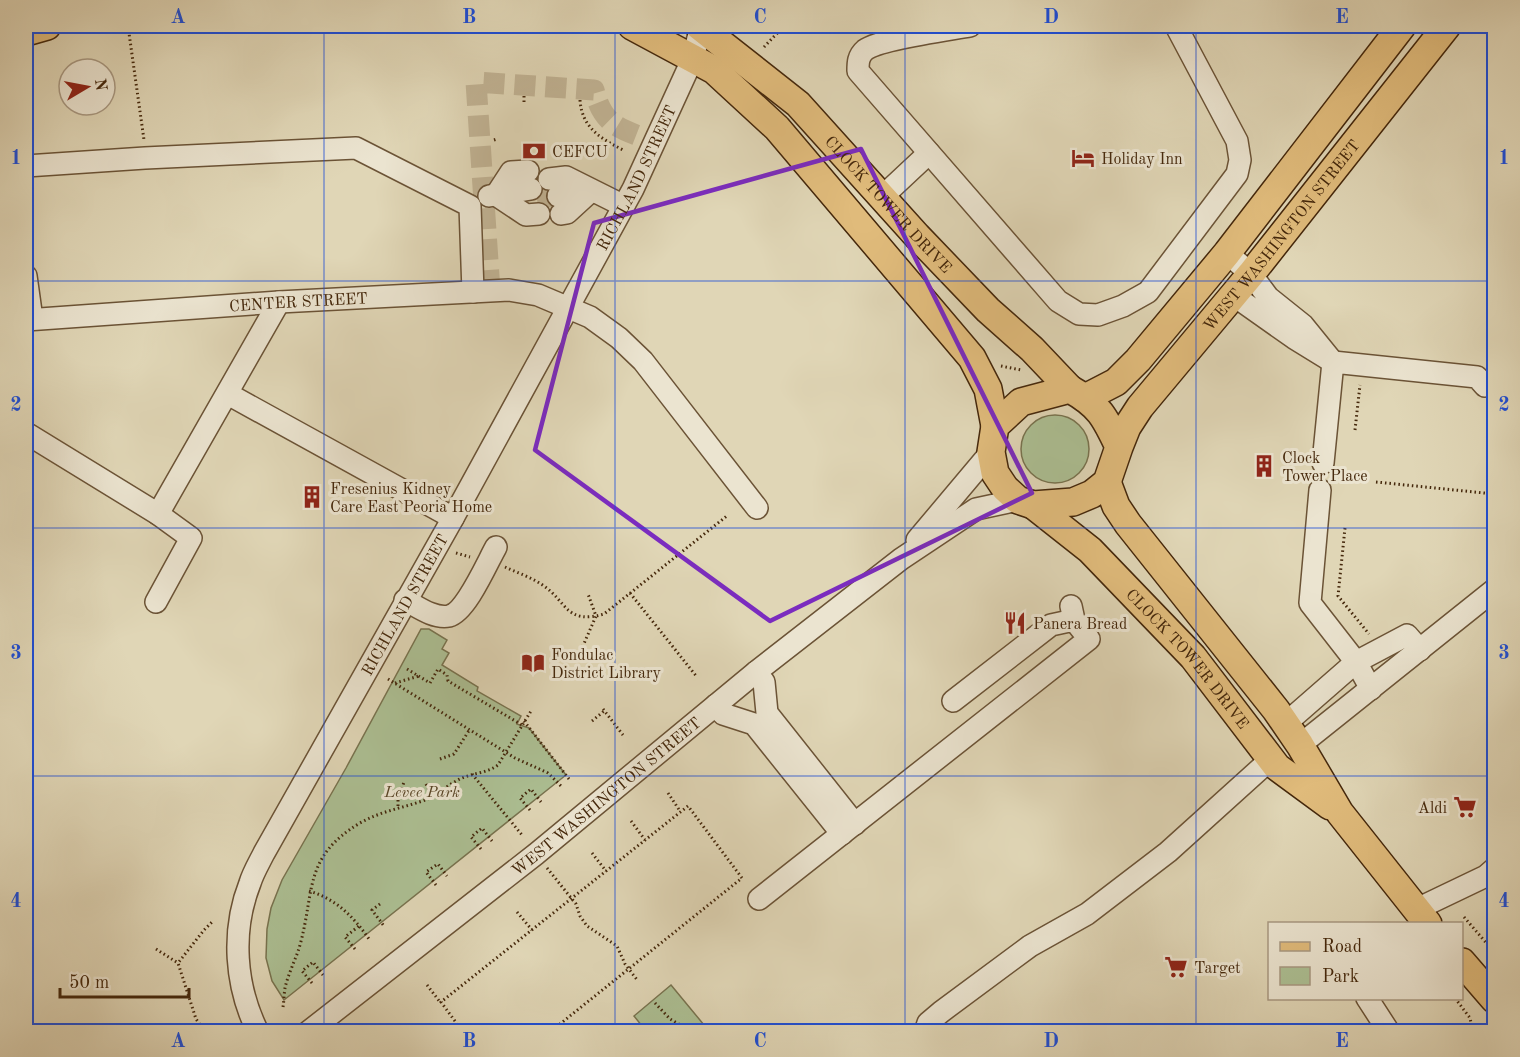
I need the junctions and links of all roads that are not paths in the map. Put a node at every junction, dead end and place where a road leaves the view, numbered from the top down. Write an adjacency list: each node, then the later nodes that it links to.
1 (47, 26): 8 (main road)
2 (632, 26): 9 (main road, CLOCK TOWER DRIVE)
3 (701, 26): 9 (street, RICHLAND STREET); 14 (main road, CLOCK TOWER DRIVE)
4 (970, 26): 10 (street)
5 (1176, 26): 10 (street)
6 (1402, 26): 16 (main road, WEST WASHINGTON STREET)
7 (1447, 26): 17 (main road, WEST WASHINGTON STREET)
8 (26, 32)
9 (693, 57): 15 (street, RICHLAND STREET); 29 (main road, CLOCK TOWER DRIVE)
10 (929, 153): 14 (street)
11 (26, 166): 19 (street)
12 (591, 191): 13 (street); 13 (street); 15 (street)
13 (544, 192): 13 (street)
14 (882, 197): 26 (main road, CLOCK TOWER DRIVE)
15 (624, 207): 22 (street, RICHLAND STREET)
16 (1227, 254): 17 (street); 26 (main road, WEST WASHINGTON STREET)
17 (1251, 274): 20 (main road, WEST WASHINGTON STREET); 24 (street)
18 (26, 276): 23 (street)
19 (473, 292): 21 (street, CENTER STREET); 22 (street, CENTER STREET)
20 (1233, 295): 24 (street); 30 (main road, WEST WASHINGTON STREET)
21 (279, 302): 23 (street, CENTER STREET); 27 (street)
22 (569, 309): 35 (street, CENTER STREET); 37 (street, RICHLAND STREET)
23 (28, 320)
24 (1333, 362): 25 (street); 31 (street)
25 (1485, 387)
26 (1077, 393): 29 (main road); 30 (main road)
27 (228, 394): 36 (street); 37 (street)
28 (26, 433): 36 (street)
29 (993, 439): 34 (main road); 40 (street, WEST WASHINGTON STREET)
30 (1119, 447): 32 (main road)
31 (1323, 463)
32 (1107, 482): 34 (main road); 50 (main road, CLOCK TOWER DRIVE)
33 (1320, 490): 45 (street)
34 (1025, 502): 38 (main road, CLOCK TOWER DRIVE); 40 (street, WEST WASHINGTON STREET)
35 (757, 508)
36 (158, 514): 43 (street)
37 (453, 518): 42 (street, RICHLAND STREET)
38 (1093, 553): 50 (main road); 51 (main road, CLOCK TOWER DRIVE)
39 (497, 555): 42 (street)
40 (901, 559): 46 (street, WEST WASHINGTON STREET)
41 (1494, 590): 44 (street)
42 (405, 600): 60 (street, RICHLAND STREET)
43 (156, 602)
44 (1414, 642): 45 (street); 47 (street)
45 (1356, 662): 47 (street); 50 (street)
46 (756, 672): 49 (street, WEST WASHINGTON STREET); 53 (street)
47 (1371, 689): 50 (street)
48 (953, 701): 53 (street)
49 (716, 705): 53 (street); 61 (street, WEST WASHINGTON STREET)
50 (1292, 735): 52 (main road, CLOCK TOWER DRIVE)
51 (1271, 759): 52 (main road, CLOCK TOWER DRIVE); 62 (street)
52 (1340, 813): 56 (main road, CLOCK TOWER DRIVE)
53 (849, 829): 55 (street)
54 (1494, 869): 56 (street)
55 (759, 899)
56 (1422, 917)
57 (1463, 964): 58 (main road)
58 (1494, 999)
59 (1368, 1000): 63 (street)
60 (258, 1032)
61 (308, 1032)
62 (925, 1032)
63 (1389, 1032)

